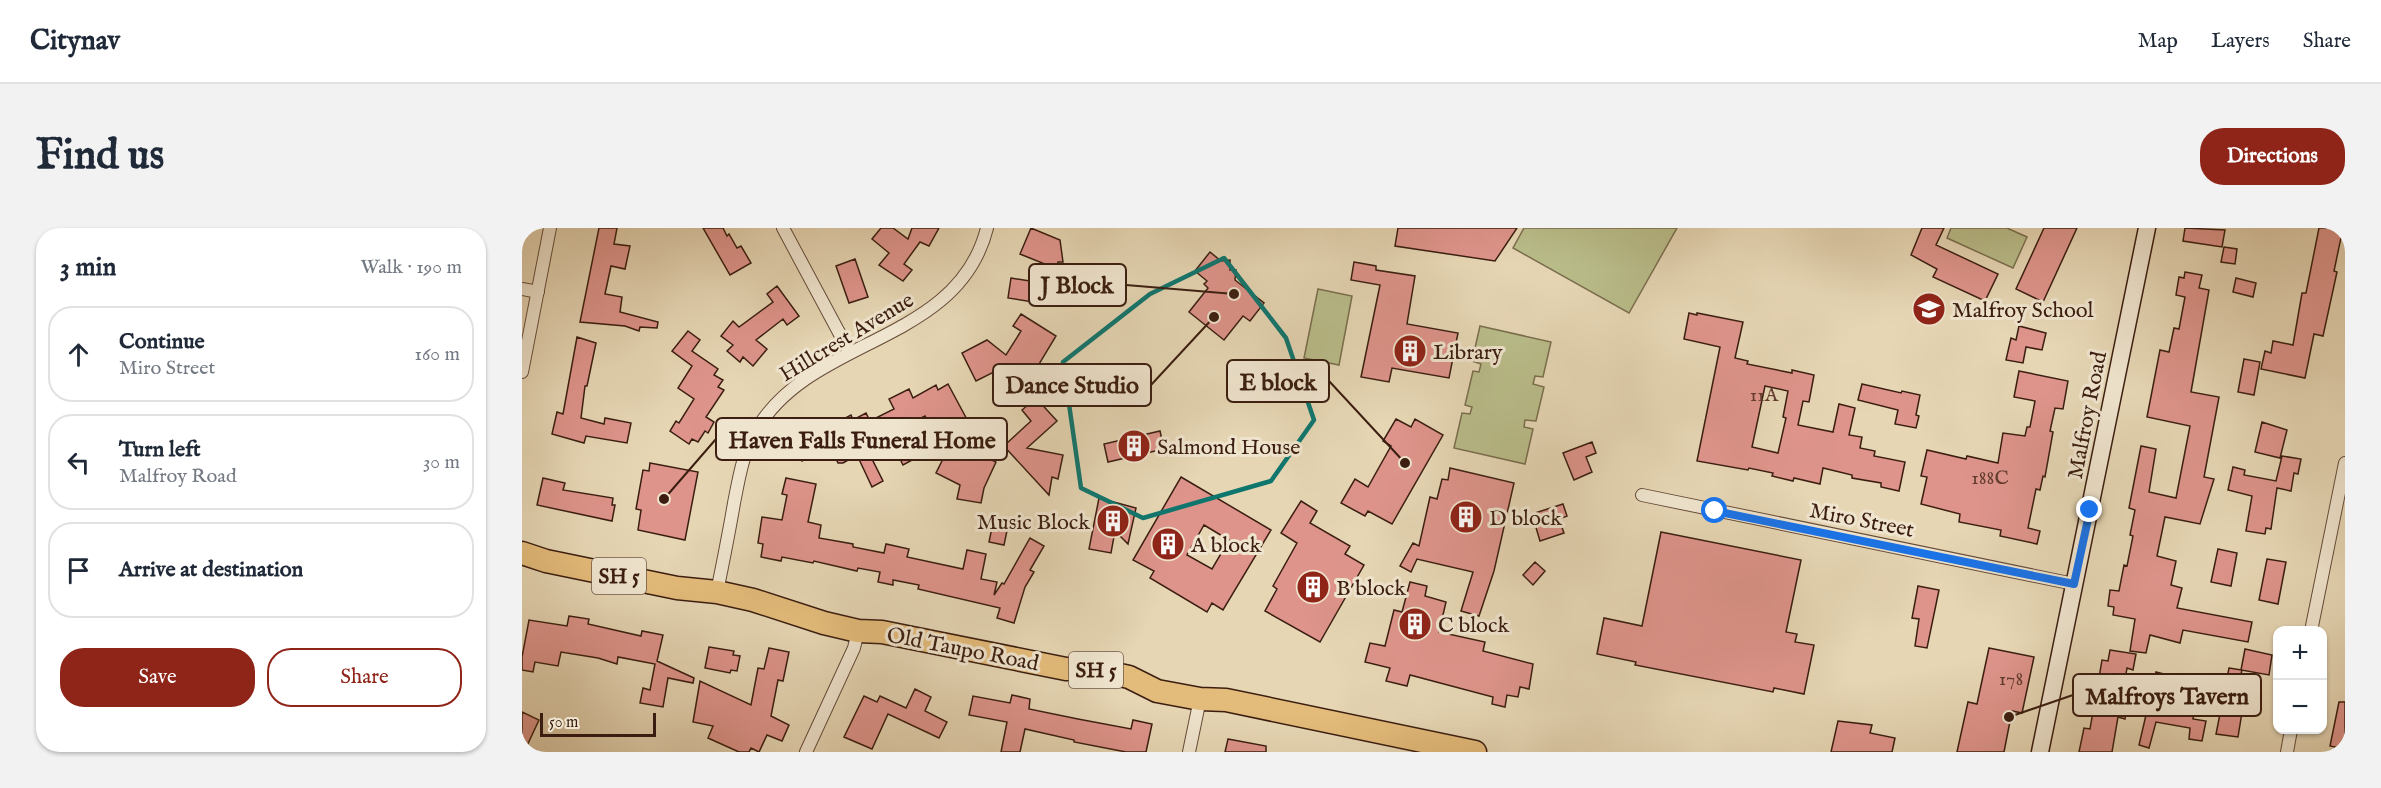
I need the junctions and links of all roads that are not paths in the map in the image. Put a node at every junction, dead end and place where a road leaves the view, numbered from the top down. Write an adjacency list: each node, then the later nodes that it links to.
1 (550, 228): 6 (street)
2 (783, 228): 7 (street)
3 (987, 228): 7 (street, Hillcrest Avenue)
4 (2147, 228): 12 (main road, Malfroy Road)
5 (522, 288): 6 (street)
6 (538, 292): 8 (street)
7 (850, 353): 13 (street, Hillcrest Avenue)
8 (522, 372)
9 (2345, 463): 14 (street)
10 (1642, 495): 12 (street, Miro Street)
11 (522, 553): 13 (highway, Old Taupo Road / SH 5)
12 (2074, 584): 21 (main road, Malfroy Road)
13 (717, 592): 15 (highway, Old Taupo Road / SH 5)
14 (2312, 626)
15 (858, 631): 16 (highway, Old Taupo Road / SH 5); 18 (street)
16 (1200, 699): 19 (street); 20 (highway, Old Taupo Road / SH 5)
17 (2290, 734): 22 (street)
18 (806, 752)
19 (1189, 752)
20 (1475, 752)
21 (2040, 752)
22 (2287, 752)

